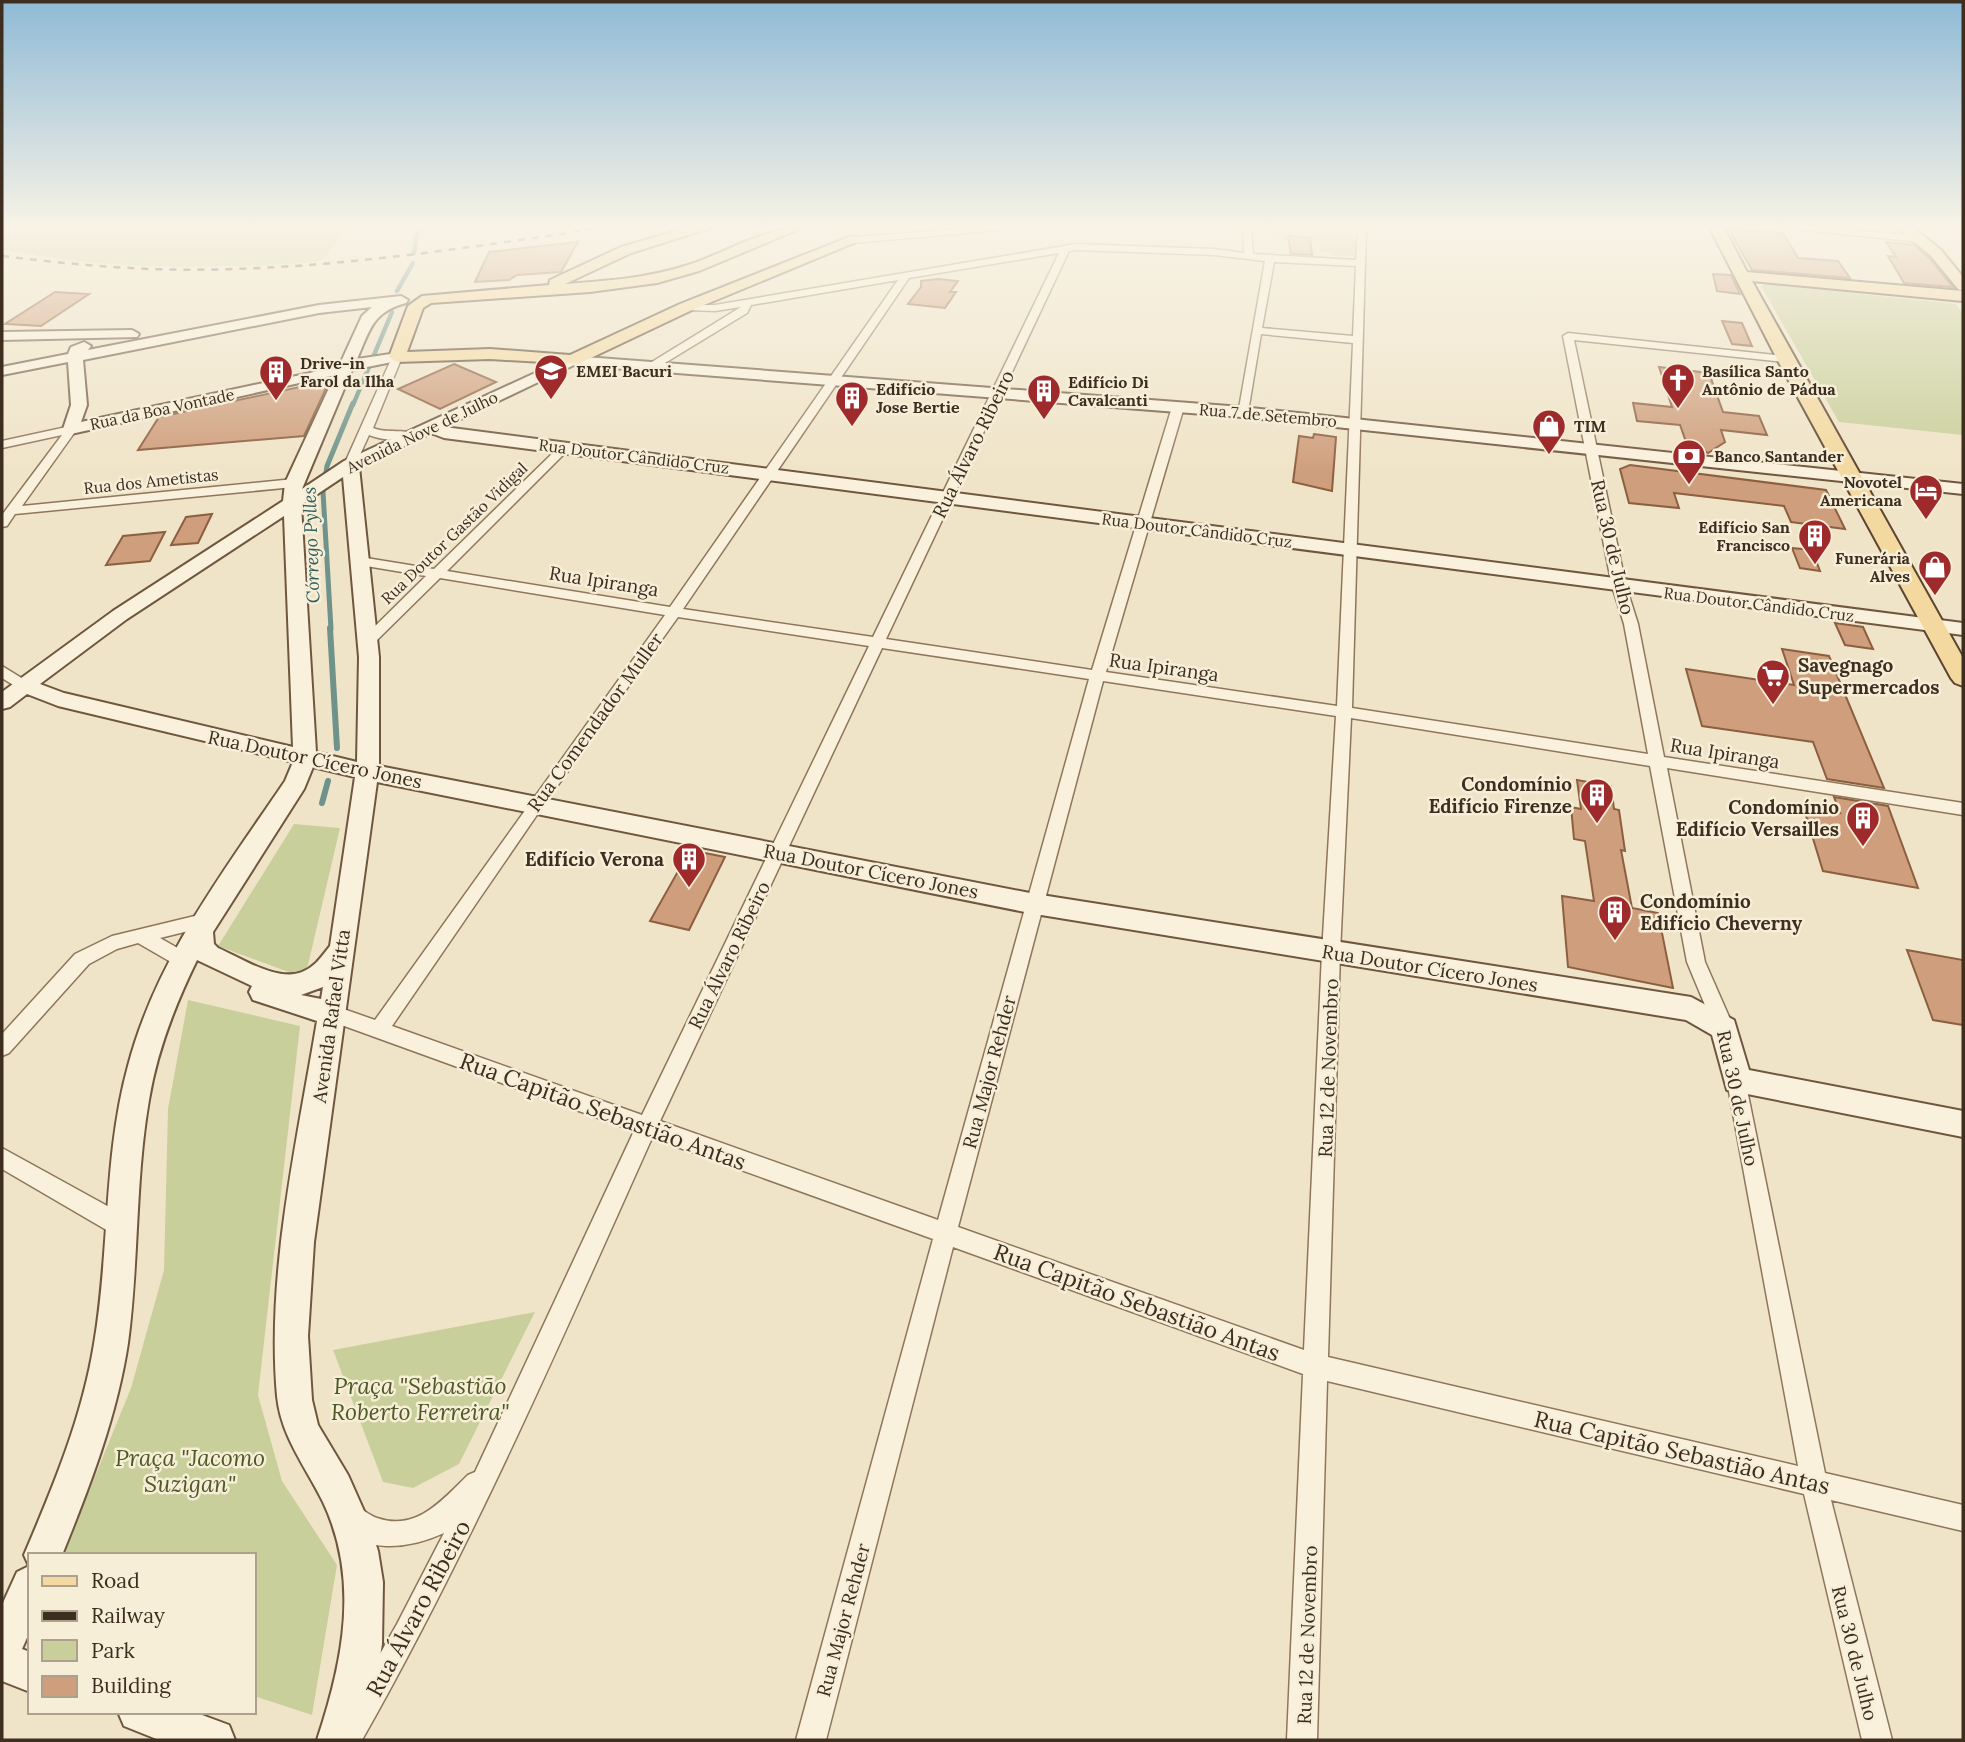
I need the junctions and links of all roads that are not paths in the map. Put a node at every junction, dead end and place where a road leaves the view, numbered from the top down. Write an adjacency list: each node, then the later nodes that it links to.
1 (318, 309): 13 (main road)
2 (378, 309): 11 (main road)
3 (415, 309): 19 (main road, Avenida Rafael Vitta)
4 (659, 309): 21 (main road, Avenida Nove de Julho)
5 (745, 309): 23 (street)
6 (883, 309): 27 (street, Rua Comendador Muller)
7 (1036, 309): 29 (street, Rua Álvaro Ribeiro)
8 (1260, 309): 12 (street)
9 (1359, 309): 17 (street, Rua 12 de Novembro)
10 (1759, 309): 20 (main road)
11 (367, 321): 18 (main road); 22 (main road)
12 (1256, 330): 17 (street); 31 (street)
13 (202, 333): 14 (main road); 18 (main road)
14 (140, 334): 16 (main road); 18 (main road)
15 (2, 336): 16 (main road)
16 (19, 336): 18 (main road)
17 (1358, 341): 34 (street, Rua 12 de Novembro)
18 (75, 357): 24 (main road); 26 (main road); 35 (main road)
19 (393, 357): 21 (main road, Rua da Boa Vontade); 22 (main road, Rua da Boa Vontade); 32 (street, Avenida Rafael Vitta)
20 (1785, 359): 39 (street, Rua 30 de Julho); 42 (main road)
21 (572, 360): 23 (main road, Rua 7 de Setembro); 33 (main road, Avenida Nove de Julho)
22 (349, 366): 25 (main road, Rua da Boa Vontade); 28 (main road)
23 (651, 367): 27 (main road, Rua 7 de Setembro)
24 (2, 371)
25 (313, 377): 28 (main road); 35 (main road, Rua da Boa Vontade)
26 (2, 378)
27 (834, 381): 29 (main road, Rua 7 de Setembro); 41 (street, Rua Comendador Muller)
28 (341, 383): 45 (main road)
29 (997, 394): 30 (main road, Rua 7 de Setembro); 44 (street, Rua Álvaro Ribeiro)
30 (1178, 407): 31 (main road, Rua 7 de Setembro); 48 (street, Rua Major Rehder)
31 (1242, 412): 34 (main road, Rua 7 de Setembro)
32 (367, 423): 36 (street); 40 (street, Avenida Rafael Vitta)
33 (435, 424): 36 (main road, Avenida Nove de Julho); 38 (main road, Rua Doutor Cândido Cruz)
34 (1355, 424): 39 (main road, Rua 7 de Setembro); 49 (street, Rua 12 de Novembro)
35 (71, 429): 37 (street, Rua da Boa Vontade); 46 (street)
36 (410, 435): 40 (main road, Avenida Nove de Julho)
37 (2, 444)
38 (565, 447): 41 (main road, Rua Doutor Cândido Cruz); 51 (street, Rua Doutor Gastão Vidigal)
39 (1591, 449): 42 (main road, Rua 7 de Setembro); 52 (street, Rua 30 de Julho)
40 (342, 470): 45 (main road, Avenida Nove de Julho); 50 (main road, Avenida Rafael Vitta)
41 (770, 474): 44 (main road, Rua Doutor Cândido Cruz); 53 (street, Rua Comendador Muller)
42 (1852, 476): 43 (main road, Rua 7 de Setembro); 54 (main road)
43 (1963, 489)
44 (946, 497): 48 (main road, Rua Doutor Cândido Cruz); 57 (street, Rua Álvaro Ribeiro)
45 (296, 499): 46 (street, Rua dos Ametistas); 61 (main road, Avenida Nove de Julho); 64 (main road)
46 (12, 511): 47 (street)
47 (2, 523)
48 (1140, 523): 49 (main road, Rua Doutor Cândido Cruz); 59 (street, Rua Major Rehder)
49 (1350, 550): 52 (main road, Rua Doutor Cândido Cruz); 63 (street, Rua 12 de Novembro)
50 (360, 561): 51 (street, Rua Ipiranga); 56 (main road, Avenida Rafael Vitta)
51 (439, 574): 53 (street, Rua Ipiranga); 56 (street, Rua Doutor Gastão Vidigal)
52 (1619, 586): 54 (main road, Rua Doutor Cândido Cruz); 65 (street, Rua 30 de Julho)
53 (674, 612): 57 (street, Rua Ipiranga); 67 (street, Rua Comendador Muller)
54 (1935, 626): 55 (main road, Rua Doutor Cândido Cruz); 60 (main road)
55 (1963, 629)
56 (366, 643): 66 (main road, Avenida Rafael Vitta)
57 (878, 643): 59 (street, Rua Ipiranga); 69 (street, Rua Álvaro Ribeiro)
58 (2, 671): 61 (street)
59 (1097, 677): 63 (street, Rua Ipiranga); 70 (street, Rua Major Rehder)
60 (1963, 678)
61 (23, 685): 62 (main road, Avenida Nove de Julho); 64 (main road, Rua Doutor Cícero Jones)
62 (2, 702)
63 (1344, 712): 65 (street, Rua Ipiranga); 74 (street, Rua 12 de Novembro)
64 (305, 759): 66 (main road, Rua Doutor Cícero Jones); 71 (main road)
65 (1656, 762): 68 (street, Rua Ipiranga); 77 (street, Rua 30 de Julho)
66 (367, 772): 67 (main road, Rua Doutor Cícero Jones); 73 (main road, Avenida Rafael Vitta)
67 (535, 805): 69 (main road, Rua Doutor Cícero Jones); 78 (street, Rua Comendador Muller)
68 (1963, 809)
69 (778, 853): 70 (main road, Rua Doutor Cícero Jones); 82 (street, Rua Álvaro Ribeiro)
70 (1035, 904): 74 (main road, Rua Doutor Cícero Jones); 85 (street, Rua Major Rehder)
71 (203, 922): 72 (street); 73 (main road); 75 (main road)
72 (140, 935): 75 (street); 79 (street)
73 (341, 949): 76 (main road, Avenida Rafael Vitta)
74 (1331, 953): 77 (main road, Rua Doutor Cícero Jones); 86 (street, Rua 12 de Novembro)
75 (183, 960): 76 (main road); 84 (main road)
76 (331, 1013): 78 (street, Rua Capitão Sebastião Antas); 89 (main road, Avenida Rafael Vitta)
77 (1724, 1027): 80 (main road, Rua 30 de Julho)
78 (378, 1031): 82 (street, Rua Capitão Sebastião Antas)
79 (2, 1047)
80 (1737, 1081): 81 (main road); 88 (street, Rua 30 de Julho)
81 (1963, 1124)
82 (647, 1126): 85 (street, Rua Capitão Sebastião Antas); 87 (street, Rua Álvaro Ribeiro)
83 (2, 1158): 84 (street)
84 (122, 1227): 91 (main road)
85 (944, 1234): 86 (street, Rua Capitão Sebastião Antas); 100 (street, Rua Major Rehder)
86 (1318, 1367): 88 (street, Rua Capitão Sebastião Antas); 101 (street, Rua 12 de Novembro)
87 (487, 1475): 89 (street, Rua Álvaro Ribeiro); 99 (street, Rua Álvaro Ribeiro)
88 (1814, 1483): 90 (street, Rua Capitão Sebastião Antas); 102 (street, Rua 30 de Julho)
89 (336, 1489): 98 (main road, Avenida Rafael Vitta)
90 (1963, 1518)
91 (44, 1553)
92 (28, 1589): 93 (main road)
93 (2, 1649)
94 (2, 1661): 95 (main road)
95 (28, 1671)
96 (143, 1714): 97 (main road)
97 (214, 1740)
98 (338, 1740)
99 (346, 1740)
100 (811, 1740)
101 (1302, 1740)
102 (1877, 1740)

